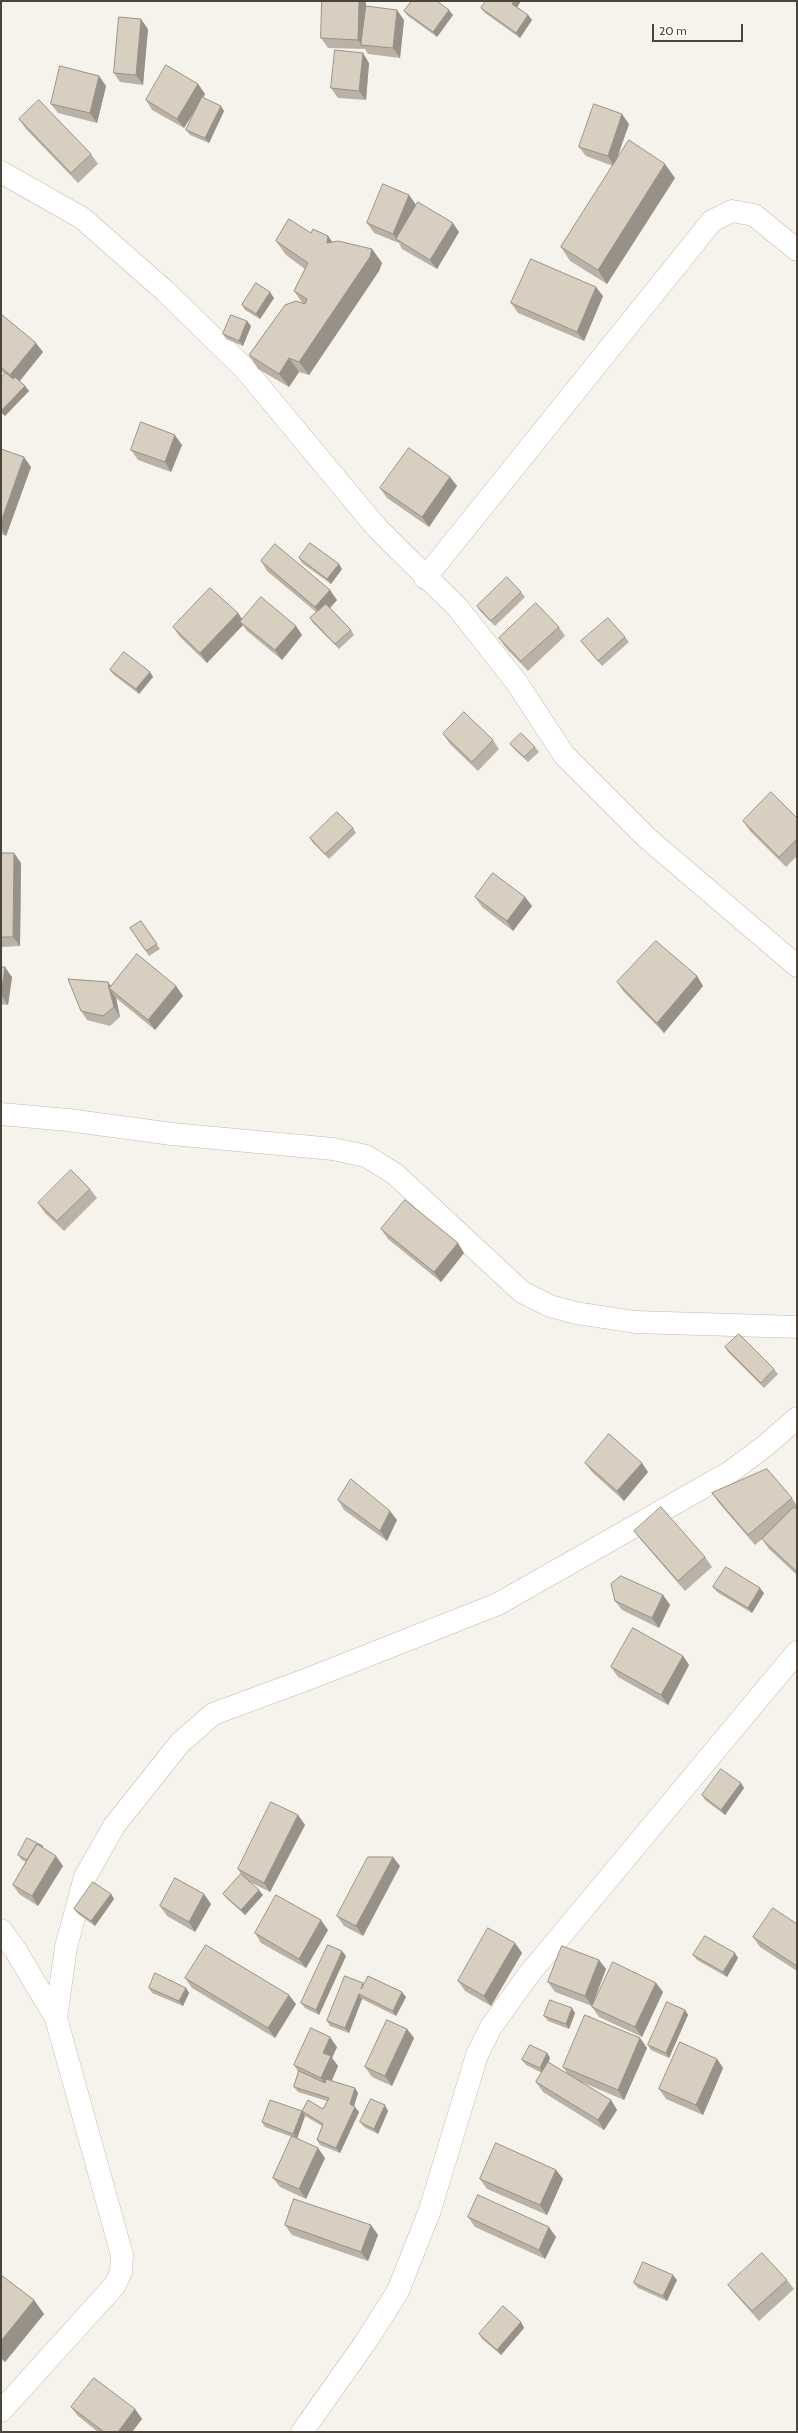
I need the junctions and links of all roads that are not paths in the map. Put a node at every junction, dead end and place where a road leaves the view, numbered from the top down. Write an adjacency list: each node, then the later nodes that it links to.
1 (1, 172): 3 (street)
2 (797, 250): 3 (street)
3 (425, 578): 4 (street)
4 (797, 966)
5 (1, 1114): 6 (street)
6 (797, 1327)
7 (797, 1418): 10 (street)
8 (797, 1652): 12 (street)
9 (1, 1930): 10 (street)
10 (56, 2018): 11 (street)
11 (1, 2411)
12 (302, 2432)

